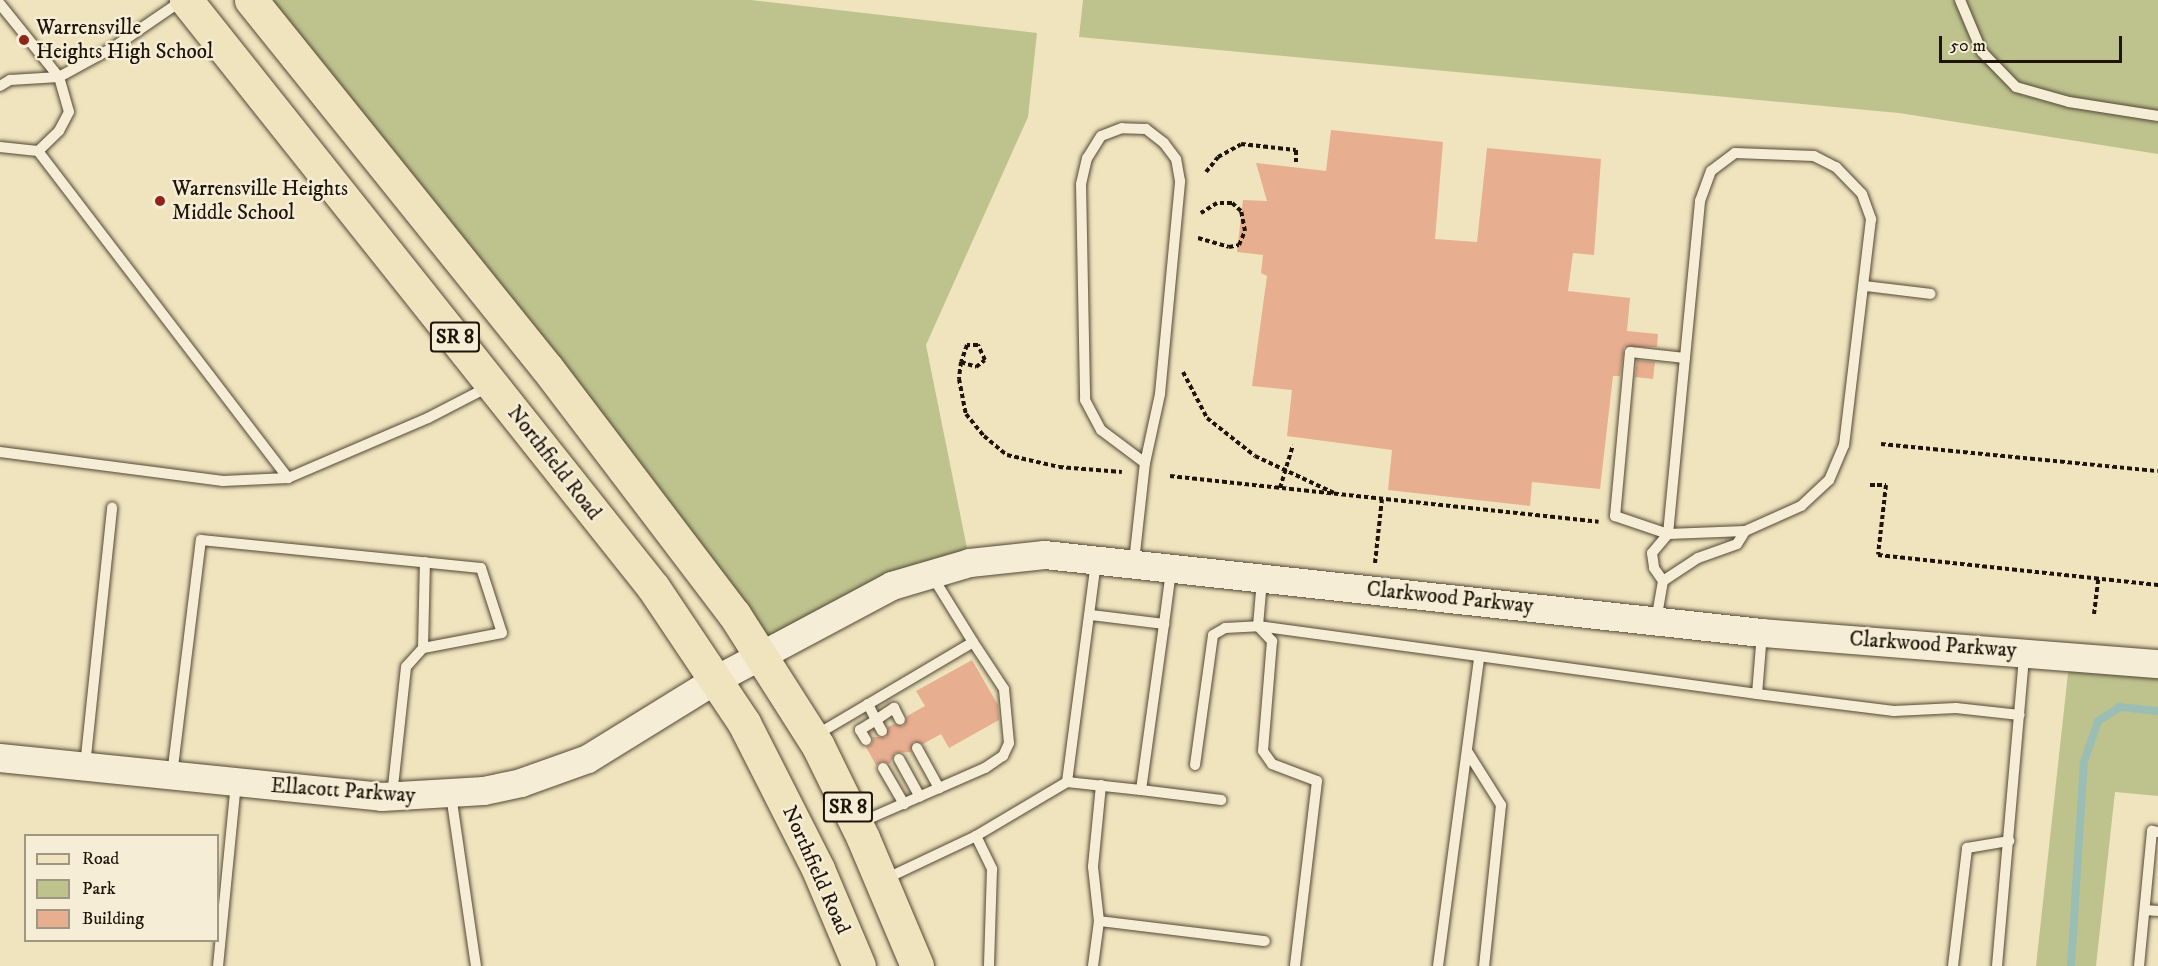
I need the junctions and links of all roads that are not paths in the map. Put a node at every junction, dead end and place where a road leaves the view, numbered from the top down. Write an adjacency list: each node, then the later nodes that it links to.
1 (185, 0): 5 (lane); 13 (main road, Northfield Road / SR 8)
2 (251, 0): 35 (main road, SR 8)
3 (1960, 0): 7 (lane)
4 (2, 11): 5 (lane)
5 (59, 77): 6 (lane); 9 (lane)
6 (0, 86)
7 (2158, 116)
8 (0, 147): 9 (lane)
9 (38, 151): 16 (lane)
10 (1865, 286): 11 (lane); 12 (lane); 18 (lane)
11 (1931, 294)
12 (1685, 358): 19 (lane); 19 (lane)
13 (493, 385): 16 (lane); 38 (main road, Northfield Road / SR 8)
14 (0, 452): 16 (lane)
15 (1145, 463): 15 (lane); 22 (lane)
16 (288, 478)
17 (112, 507): 52 (lane)
18 (1745, 531): 19 (lane); 26 (lane)
19 (1668, 534): 26 (lane)
20 (1096, 558): 22 (street, Clarkwood Parkway); 24 (street, Clarkwood Parkway); 27 (lane)
21 (425, 562): 33 (lane); 33 (lane); 54 (lane)
22 (1134, 563): 23 (street, Clarkwood Parkway)
23 (1171, 567): 25 (street, Clarkwood Parkway); 29 (lane)
24 (930, 573): 32 (lane); 35 (street, Clarkwood Parkway)
25 (1262, 578): 28 (street, Clarkwood Parkway); 30 (lane)
26 (1663, 580): 28 (lane)
27 (1091, 615): 29 (lane); 56 (lane)
28 (1656, 621): 31 (street, Clarkwood Parkway)
29 (1164, 624): 59 (lane)
30 (1258, 626): 36 (lane); 51 (lane); 80 (lane)
31 (1762, 633): 34 (street, Clarkwood Parkway); 39 (lane)
32 (974, 642): 40 (lane); 58 (lane)
33 (423, 648): 61 (lane)
34 (2024, 652): 37 (street, Clarkwood Parkway); 41 (lane)
35 (762, 656): 38 (street, Ellacott Parkway); 45 (main road, SR 8)
36 (1479, 657): 39 (lane); 48 (lane)
37 (2158, 664)
38 (716, 680): 60 (street, Ellacott Parkway); 76 (main road, Northfield Road / SR 8)
39 (1757, 694): 41 (lane)
40 (868, 704): 42 (lane); 45 (lane)
41 (2020, 715): 68 (lane)
42 (876, 720): 43 (lane); 44 (lane); 46 (lane)
43 (900, 720)
44 (882, 731)
45 (812, 737): 65 (main road, SR 8)
46 (866, 740)
47 (917, 748): 58 (lane)
48 (1467, 751): 81 (lane); 82 (lane)
49 (0, 758): 52 (street, Ellacott Parkway)
50 (898, 759): 62 (lane)
51 (1195, 765)
52 (85, 766): 54 (street, Ellacott Parkway)
53 (883, 768): 64 (lane)
54 (172, 776): 55 (street, Ellacott Parkway)
55 (236, 782): 61 (street, Ellacott Parkway); 74 (lane)
56 (1067, 782): 57 (lane); 67 (lane)
57 (1101, 785): 59 (lane); 72 (lane)
58 (939, 788): 62 (lane)
59 (1142, 790): 63 (lane)
60 (451, 795): 61 (street, Ellacott Parkway); 75 (lane)
61 (391, 797)
62 (920, 797): 64 (lane)
63 (1221, 800)
64 (904, 804): 65 (lane)
65 (856, 825): 69 (main road, SR 8)
66 (2158, 832): 70 (lane)
67 (976, 836): 69 (lane); 78 (lane)
68 (2008, 841): 83 (lane); 84 (lane)
69 (882, 880): 77 (main road, SR 8)
70 (2145, 910): 71 (lane); 85 (lane)
71 (2158, 911)
72 (1099, 921): 73 (lane); 79 (lane)
73 (1265, 940)
74 (218, 966)
75 (476, 966)
76 (859, 966)
77 (917, 966)
78 (989, 966)
79 (1093, 966)
80 (1295, 966)
81 (1438, 966)
82 (1484, 966)
83 (1953, 966)
84 (1997, 966)
85 (2139, 966)

